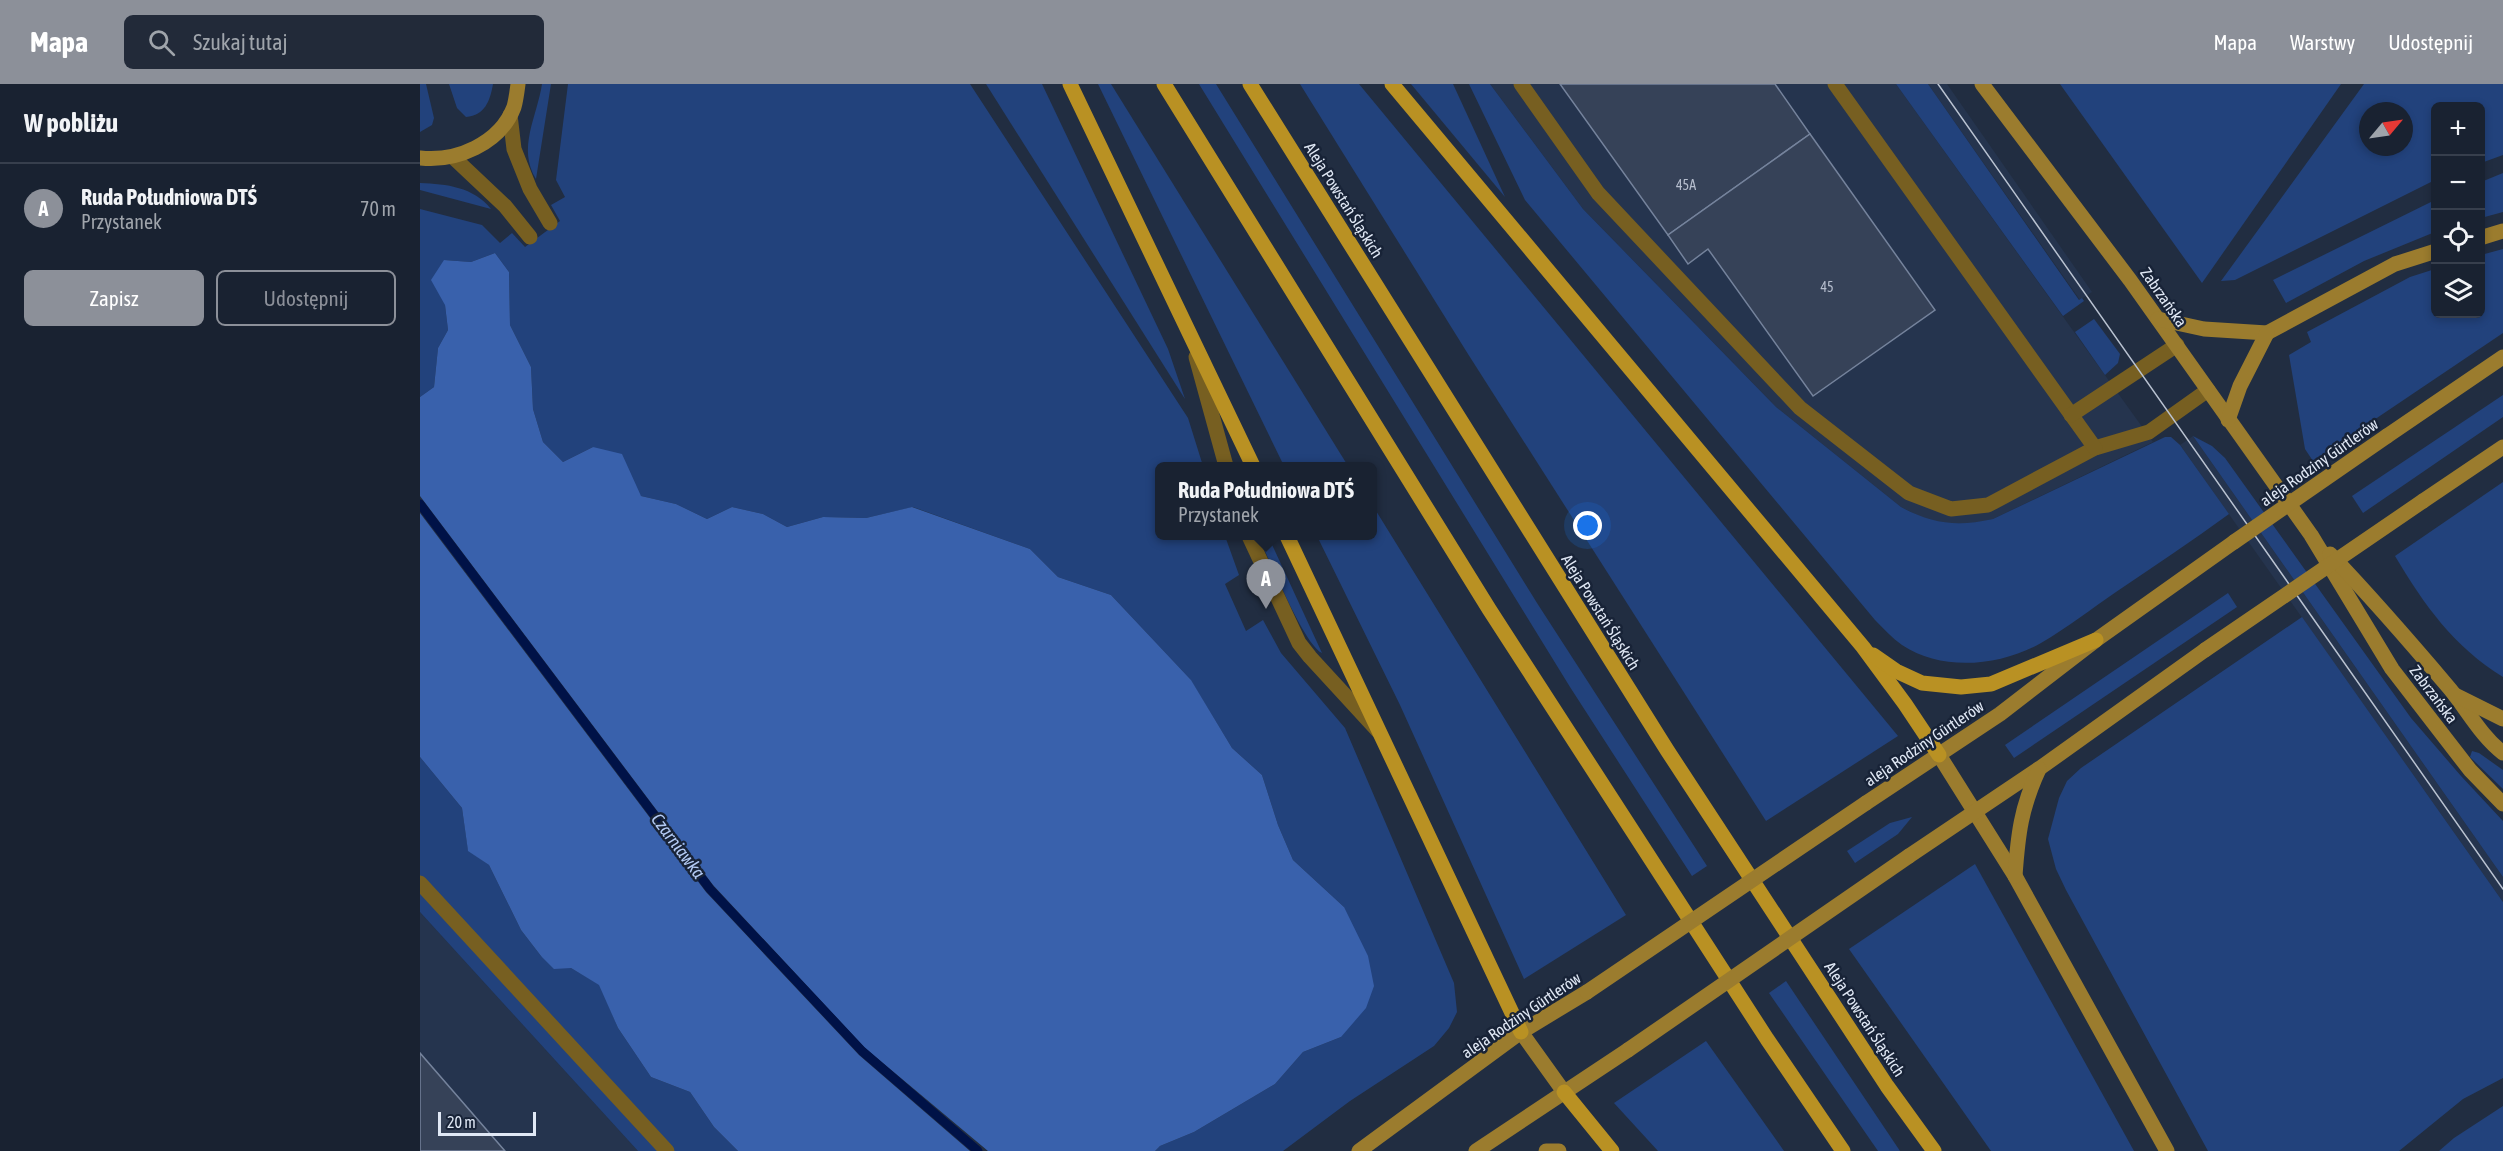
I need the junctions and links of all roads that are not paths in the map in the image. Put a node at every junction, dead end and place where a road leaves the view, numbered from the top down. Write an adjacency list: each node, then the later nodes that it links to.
1 (518, 84): 9 (main road)
2 (1070, 84): 19 (main road)
3 (1164, 84): 52 (main road)
4 (1250, 84): 53 (main road, Aleja Powstań Śląskich)
5 (1392, 84): 33 (main road)
6 (1521, 84): 26 (lane)
7 (1835, 84): 23 (lane)
8 (1982, 84): 17 (main road, Zabrzańska)
9 (510, 115): 10 (main road); 12 (lane)
10 (453, 157): 11 (main road); 14 (lane)
11 (420, 158)
12 (550, 223)
13 (2503, 231): 15 (main road)
14 (530, 237)
15 (2485, 237)
16 (2431, 253): 18 (main road)
17 (2158, 319): 18 (main road); 20 (main road, Zabrzańska)
18 (2267, 333): 24 (main road)
19 (1193, 345): 27 (lane); 28 (main road)
20 (2177, 345): 22 (main road, Zabrzańska); 23 (lane)
21 (2503, 357): 32 (main road, aleja Rodziny Gürtlerów, bridge)
22 (2208, 390): 24 (main road, Zabrzańska); 26 (lane)
23 (2071, 415): 26 (lane)
24 (2228, 420): 29 (main road, Zabrzańska)
25 (2503, 447): 39 (main road, bridge)
26 (2095, 448)
27 (1225, 462)
28 (1250, 462)
29 (2311, 535): 34 (main road, Zabrzańska); 40 (main road, Zabrzańska)
30 (1251, 540): 36 (lane)
31 (1289, 540): 36 (main road)
32 (2096, 640): 33 (main road); 38 (main road, aleja Rodziny Gürtlerów)
33 (1863, 647): 38 (main road)
34 (2454, 695): 35 (main road); 37 (main road, Zabrzańska)
35 (2503, 719)
36 (1381, 735): 44 (main road)
37 (2503, 753)
38 (1939, 755): 41 (main road); 44 (main road, aleja Rodziny Gürtlerów, bridge)
39 (2040, 768): 41 (main road); 42 (main road)
40 (2503, 804)
41 (1975, 812): 42 (main road); 45 (main road, bridge)
42 (2015, 876): 54 (main road)
43 (420, 883): 46 (lane)
44 (1521, 1032): 45 (main road); 47 (main road, aleja Rodziny Gürtlerów)
45 (1564, 1092): 48 (main road); 51 (main road)
46 (667, 1151)
47 (1359, 1151)
48 (1476, 1151)
49 (1546, 1151): 50 (main road)
50 (1559, 1151)
51 (1612, 1151)
52 (1843, 1151)
53 (1934, 1151)
54 (2167, 1151)

